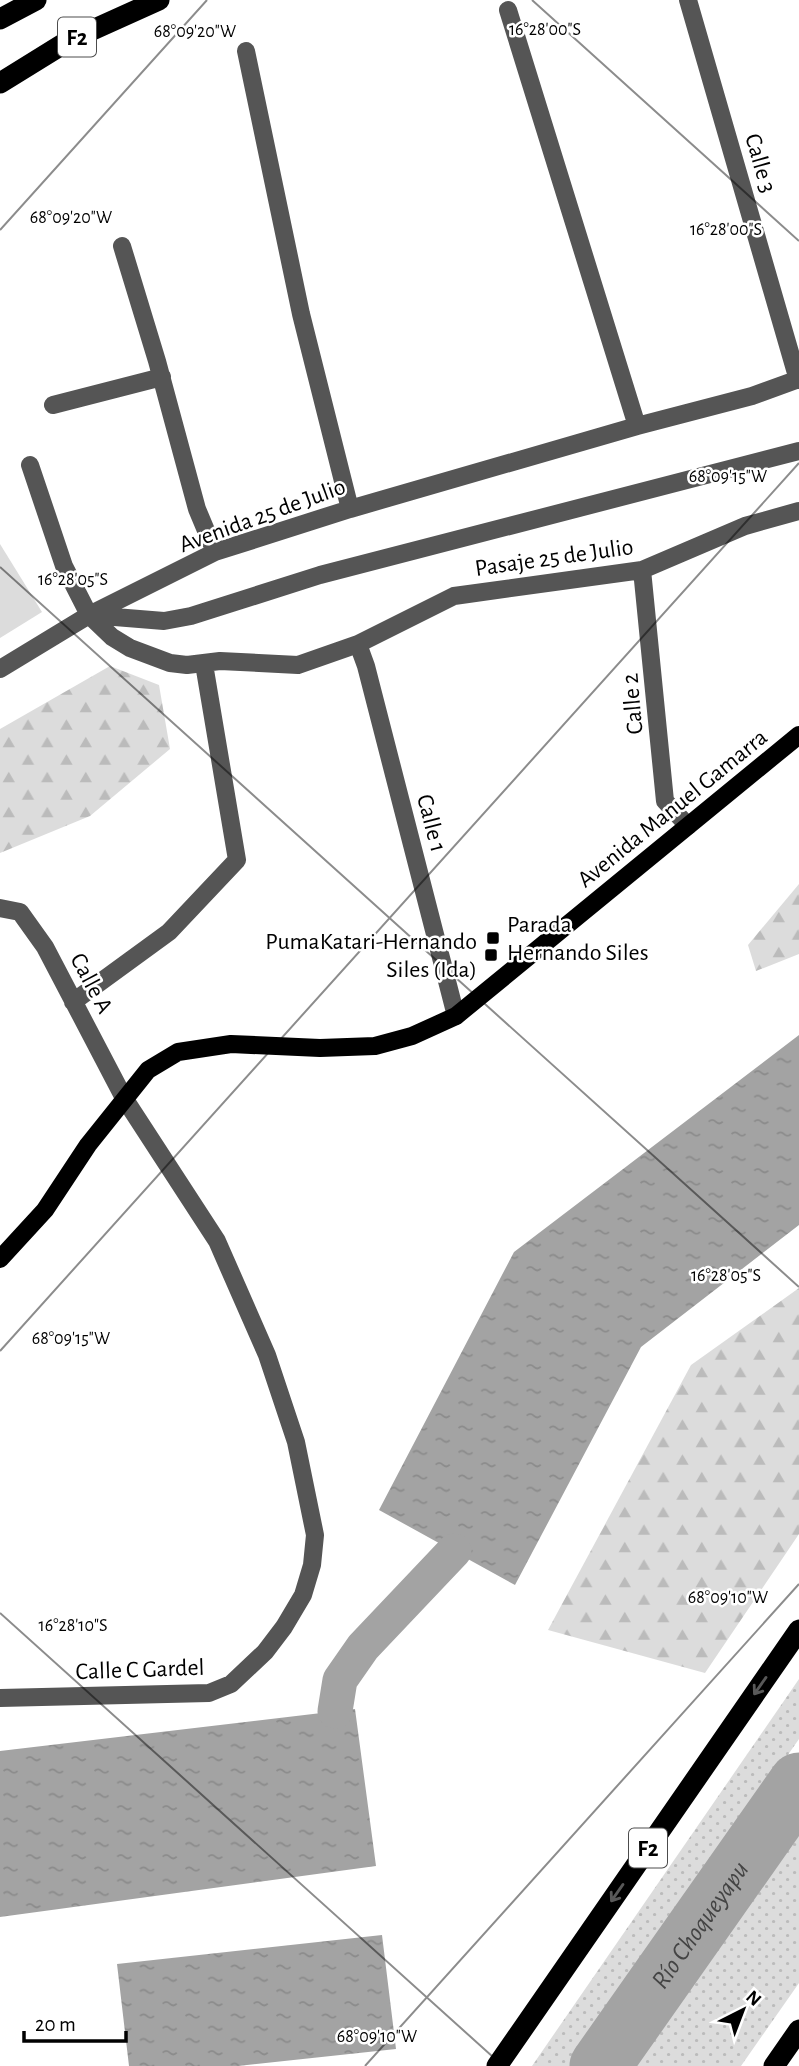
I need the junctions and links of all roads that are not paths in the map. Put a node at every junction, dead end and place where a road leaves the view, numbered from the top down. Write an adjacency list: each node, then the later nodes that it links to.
1 (36, 0): 5 (highway, F2)
2 (159, 0): 7 (highway, F2)
3 (688, 0): 10 (street, Calle 3)
4 (509, 10): 12 (street)
5 (0, 19)
6 (246, 51): 15 (street)
7 (0, 83)
8 (122, 246): 9 (street)
9 (162, 377): 11 (street); 17 (street)
10 (798, 379): 12 (street, Avenida 25 de Julio)
11 (53, 405)
12 (637, 426): 15 (street, Avenida 25 de Julio)
13 (799, 451): 19 (street)
14 (30, 465): 19 (street)
15 (349, 509): 17 (street, Avenida 25 de Julio)
16 (799, 511): 18 (street, Pasaje 25 de Julio)
17 (215, 552): 19 (street, Avenida 25 de Julio)
18 (642, 570): 20 (street, Pasaje 25 de Julio); 24 (street, Calle 2)
19 (89, 615): 21 (street, Pasaje 25 de Julio); 22 (street, Avenida 25 de Julio)
20 (358, 644): 21 (street, Pasaje 25 de Julio); 27 (street, Calle 1)
21 (204, 664): 26 (street)
22 (0, 669)
23 (799, 735): 24 (main road, Avenida Manuel Gamarra)
24 (688, 826): 27 (main road, Avenida Manuel Gamarra)
25 (0, 908): 26 (street, Calle A)
26 (73, 1002): 28 (street, Calle A)
27 (457, 1016): 28 (main road, Avenida Manuel Gamarra)
28 (124, 1098): 29 (main road, Avenida Manuel Gamarra); 30 (street, Calle A)
29 (0, 1259)
30 (315, 1535): 32 (street, Calle C Gardel)
31 (799, 1630): 34 (highway, F2, one-way to 34)
32 (0, 1698)
33 (799, 2030): 35 (highway)
34 (497, 2066)
35 (774, 2066)

